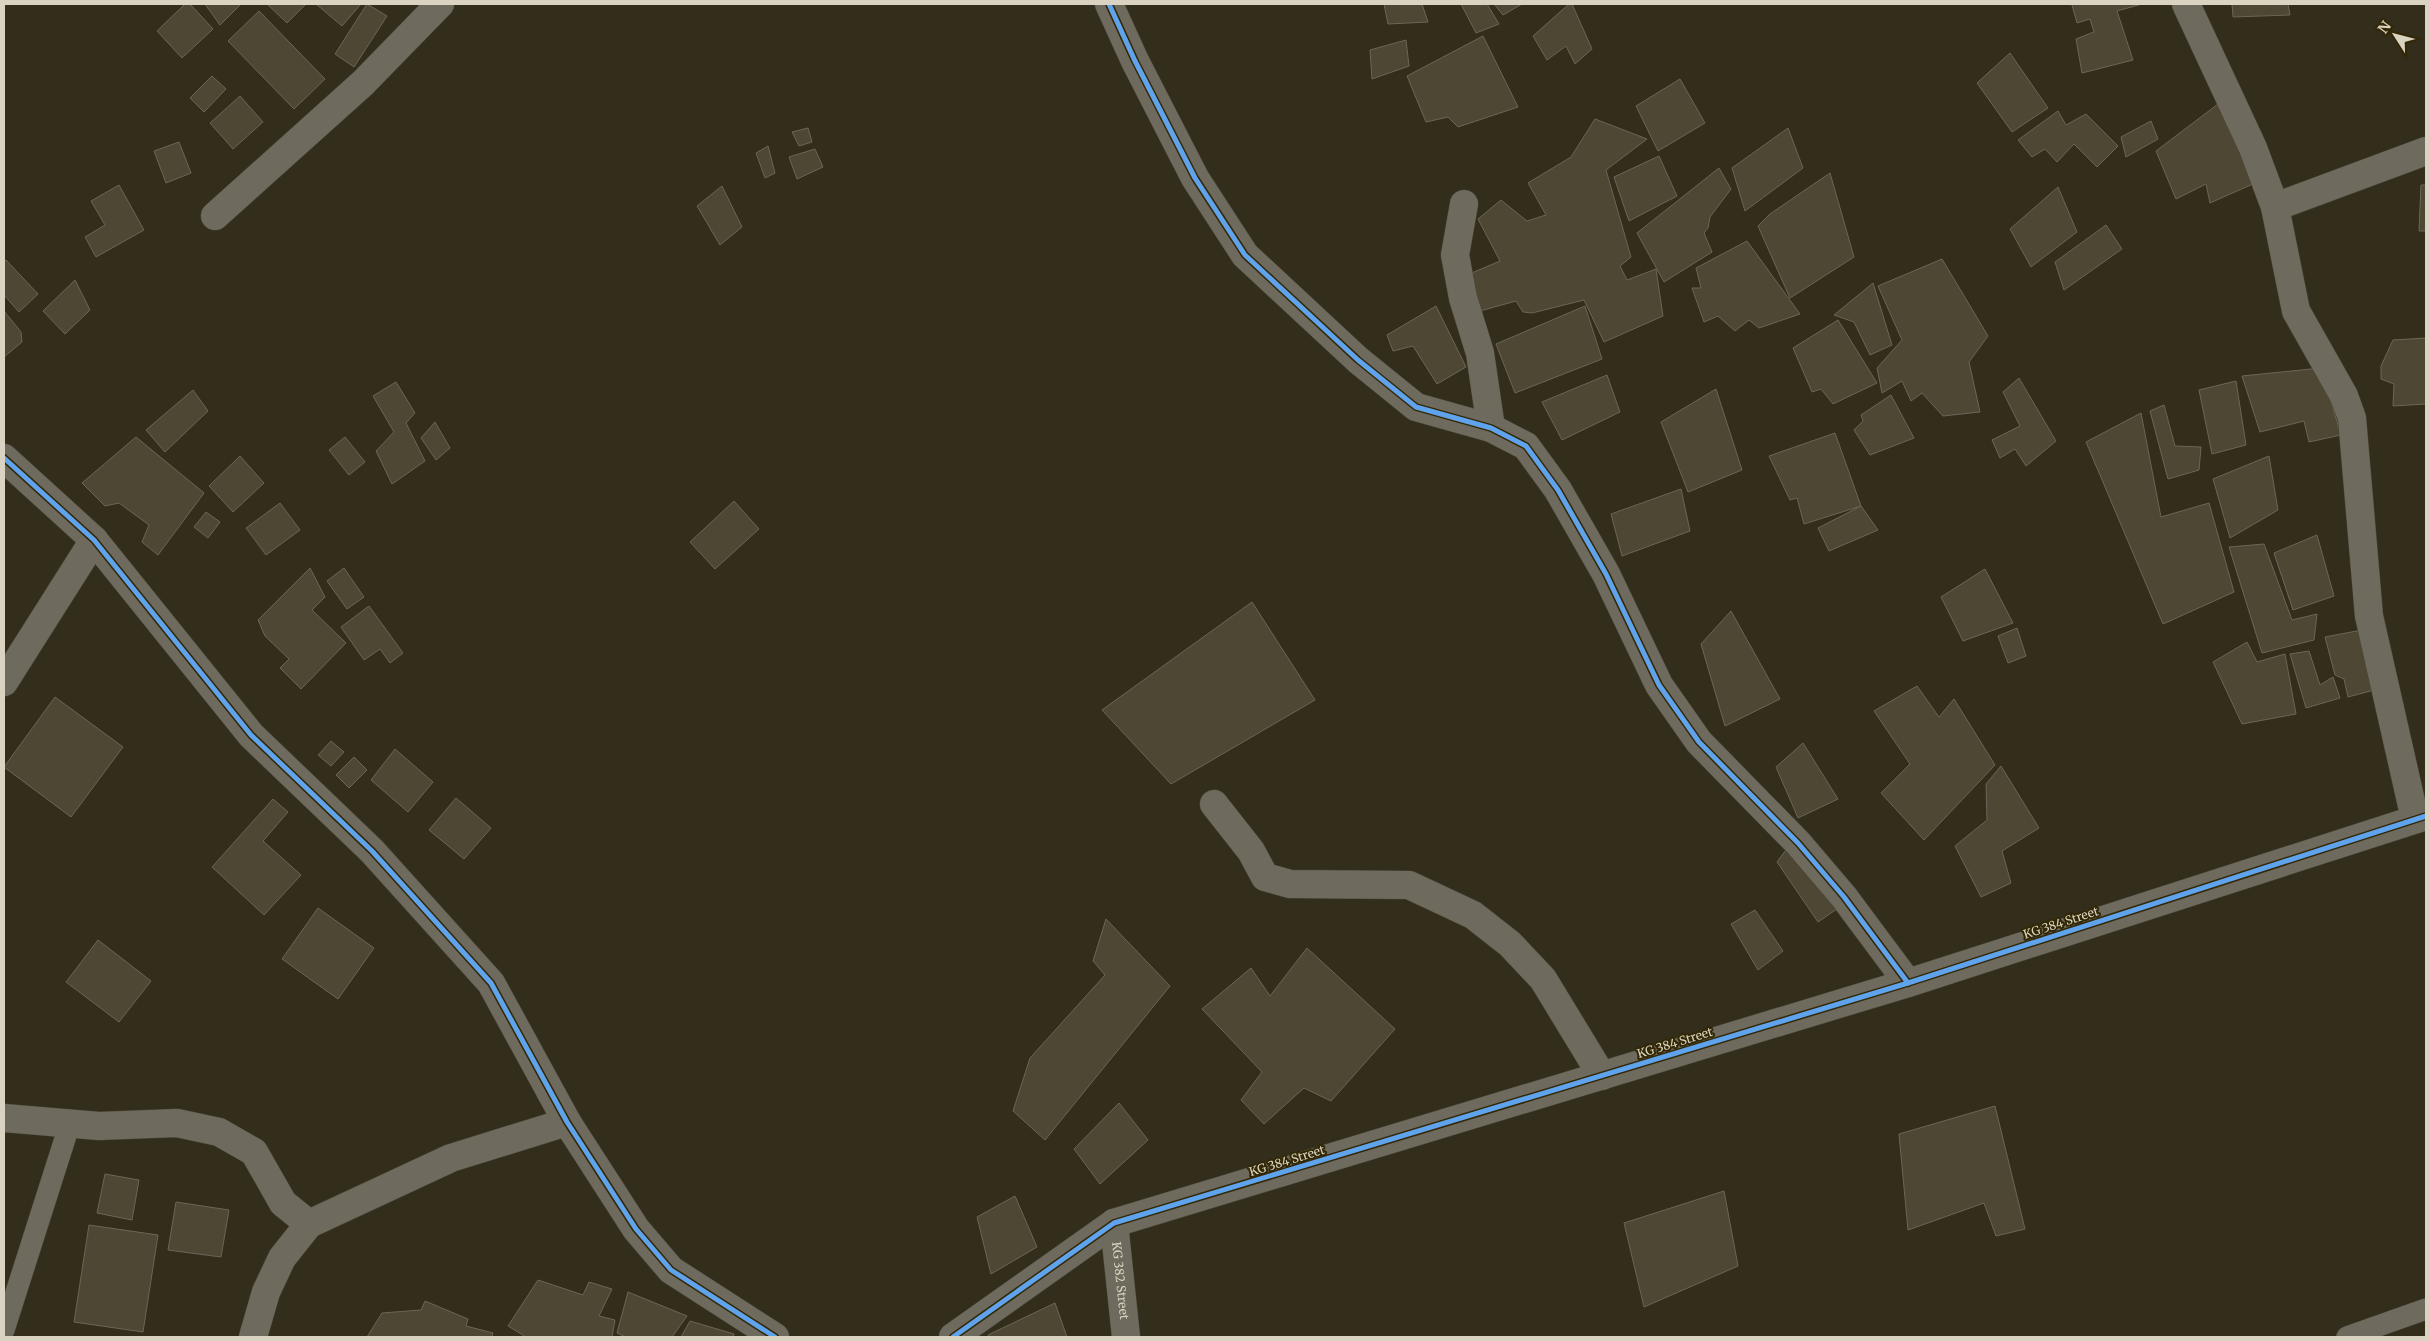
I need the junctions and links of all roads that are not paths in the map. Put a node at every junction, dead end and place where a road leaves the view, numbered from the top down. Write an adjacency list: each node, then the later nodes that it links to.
1 (440, 4): 7 (street)
2 (1109, 4): 8 (street)
3 (2186, 4): 6 (street)
4 (2426, 151): 6 (street)
5 (1464, 204): 8 (street)
6 (2275, 207): 13 (street)
7 (215, 216)
8 (1491, 428): 14 (street)
9 (4, 458): 10 (street)
10 (94, 540): 11 (street); 17 (street)
11 (4, 682)
12 (1214, 804): 15 (street)
13 (2421, 817): 14 (street, KG 384 Street)
14 (1908, 983): 15 (street, KG 384 Street)
15 (1602, 1076): 19 (street, KG 384 Street)
16 (4, 1118): 18 (street)
17 (567, 1122): 20 (street); 24 (street)
18 (70, 1123): 20 (street); 22 (lane)
19 (1114, 1223): 25 (street, KG 384 Street); 26 (street, KG 382 Street)
20 (309, 1224): 23 (street)
21 (2426, 1309): 27 (lane)
22 (4, 1330)
23 (254, 1337)
24 (774, 1337)
25 (954, 1337)
26 (1126, 1337)
27 (2347, 1337)

